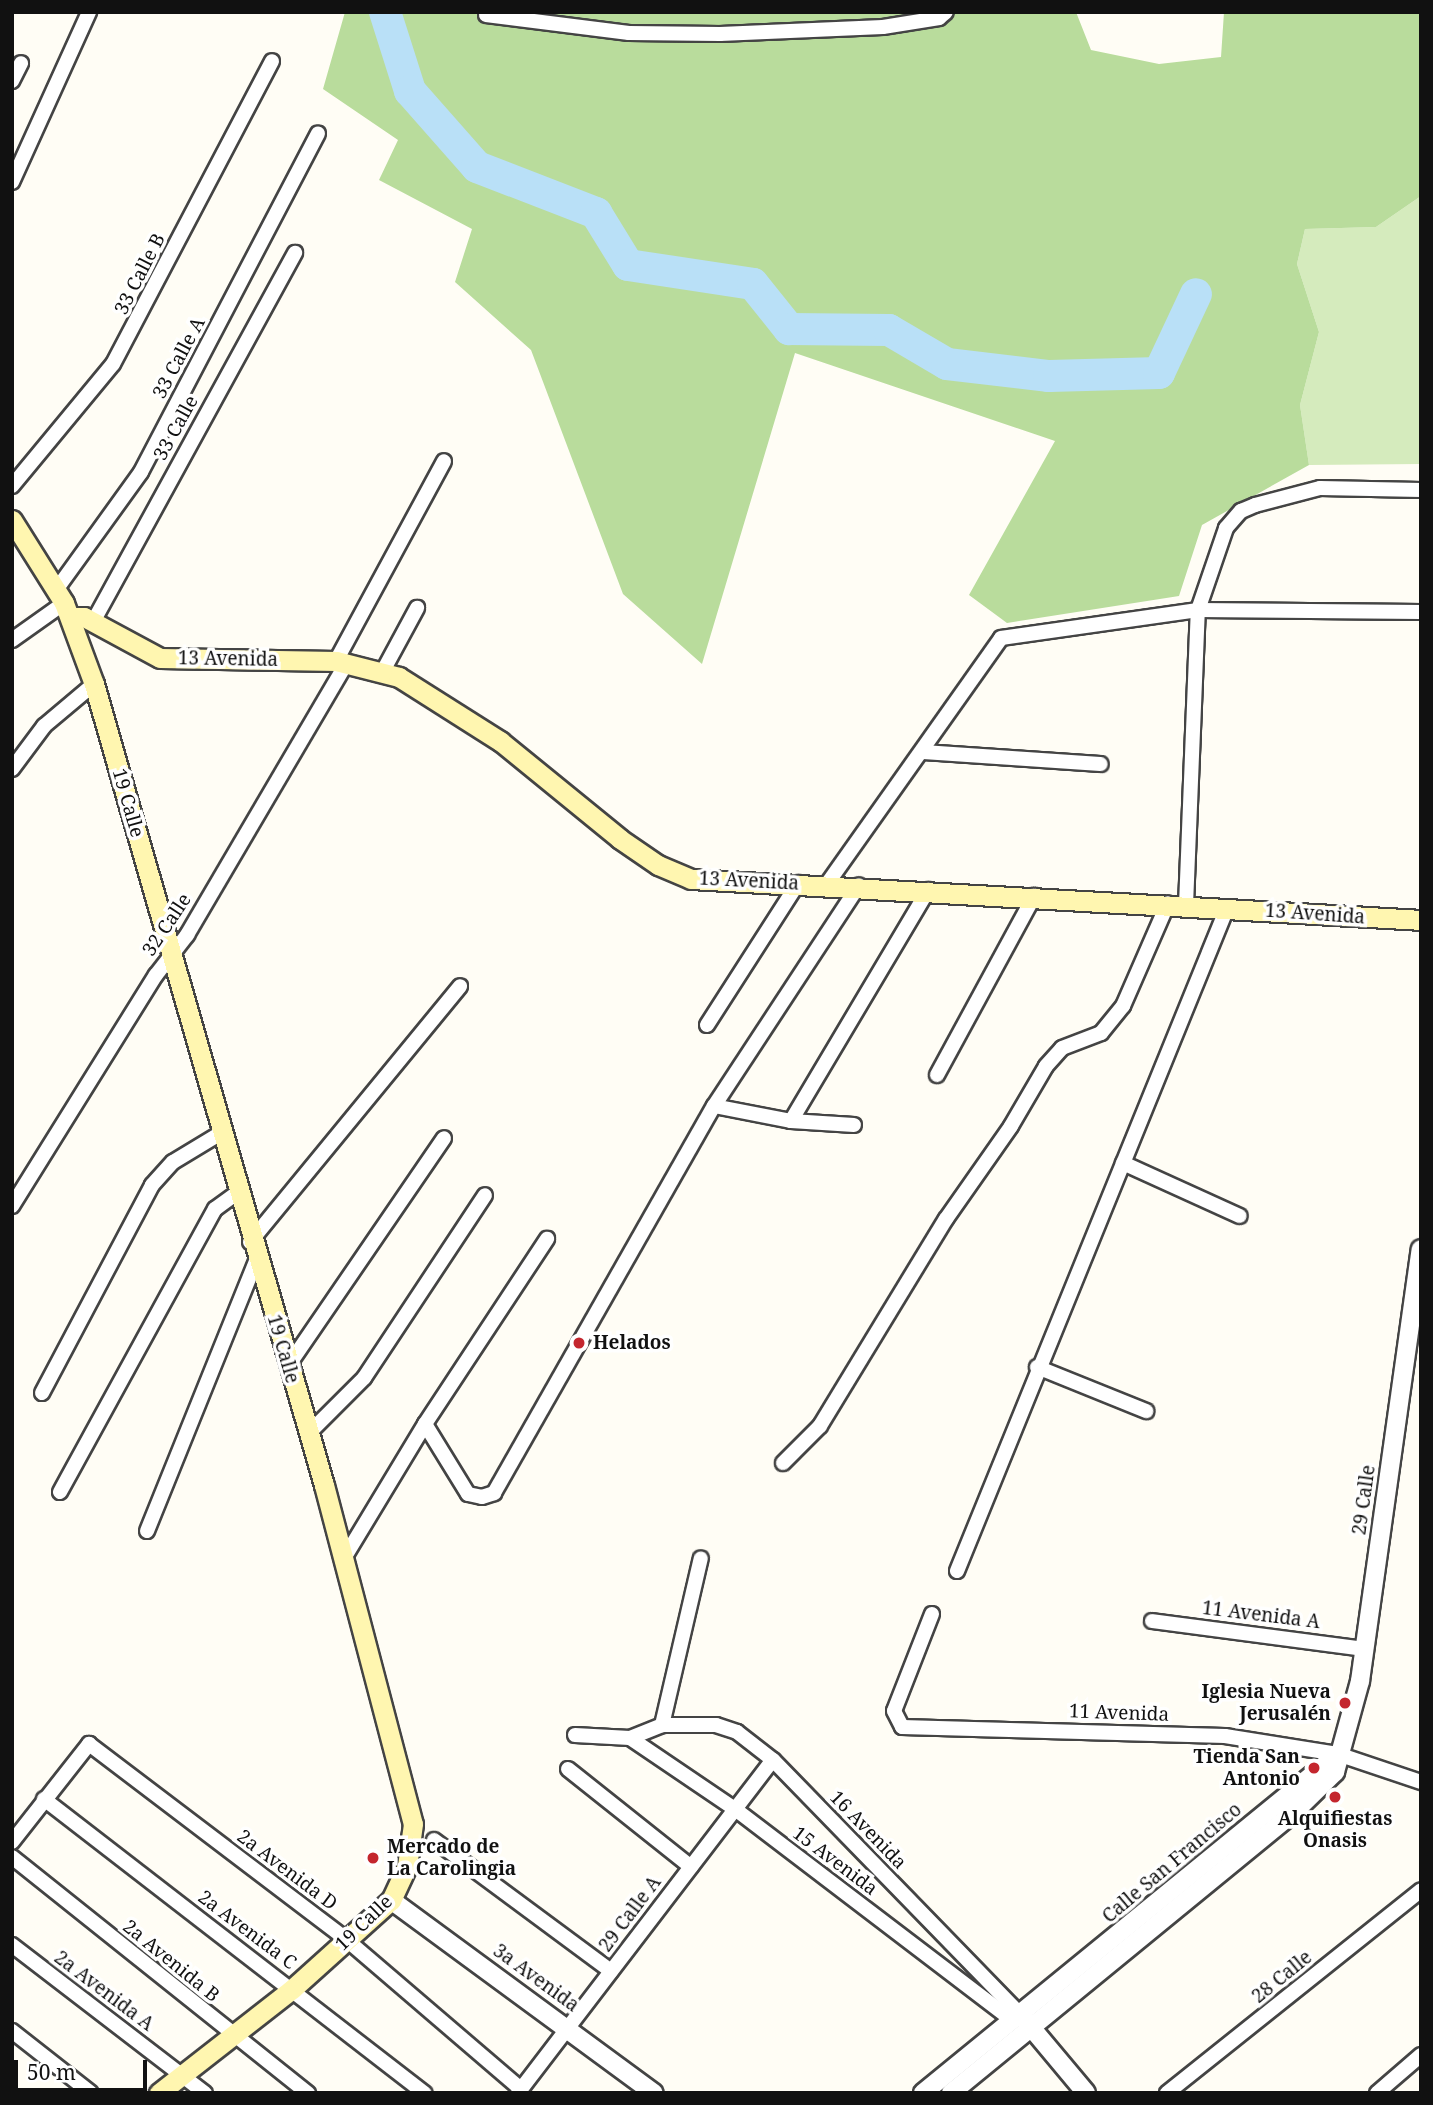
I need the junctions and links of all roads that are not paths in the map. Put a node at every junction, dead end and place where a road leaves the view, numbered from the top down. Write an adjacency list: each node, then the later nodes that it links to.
1 (89, 12): 8 (street)
2 (946, 12): 3 (street)
3 (486, 15)
4 (272, 61): 11 (street, 33 Calle B)
5 (21, 63): 6 (street)
6 (12, 80)
7 (318, 134): 14 (street, 33 Calle A)
8 (12, 183)
9 (295, 253): 18 (street, 33 Calle)
10 (444, 461): 20 (street, 32 Calle)
11 (12, 486)
12 (1421, 490): 16 (street)
13 (12, 520): 14 (main road, 19 Calle)
14 (63, 604): 18 (main road, 13 Avenida); 19 (street, 33 Calle A); 22 (main road, 19 Calle)
15 (417, 608): 21 (street)
16 (1198, 610): 17 (street); 23 (street); 31 (street)
17 (1421, 612)
18 (93, 622): 20 (main road, 13 Avenida)
19 (12, 640)
20 (341, 661): 21 (main road, 13 Avenida); 34 (street, 32 Calle)
21 (383, 671): 26 (main road, 13 Avenida)
22 (94, 684): 25 (street); 34 (main road, 19 Calle)
23 (923, 752): 24 (street); 27 (street)
24 (1101, 764)
25 (12, 769)
26 (798, 883): 27 (main road, 13 Avenida); 36 (street)
27 (827, 884): 28 (main road, 13 Avenida)
28 (859, 886): 29 (main road, 13 Avenida); 38 (street)
29 (928, 890): 30 (main road, 13 Avenida); 39 (street)
30 (1034, 896): 31 (main road, 13 Avenida); 37 (street)
31 (1177, 904): 32 (main road, 13 Avenida); 57 (street)
32 (1227, 908): 33 (main road, 13 Avenida); 43 (street)
33 (1421, 920)
34 (172, 952): 41 (main road, 19 Calle); 46 (street, 32 Calle)
35 (460, 986): 50 (street)
36 (707, 1025)
37 (937, 1074)
38 (714, 1106): 39 (street); 55 (street)
39 (791, 1121): 40 (street)
40 (855, 1125)
41 (221, 1133): 44 (main road, 19 Calle); 53 (street)
42 (444, 1138): 51 (street)
43 (1124, 1163): 47 (street); 52 (street)
44 (237, 1192): 50 (main road, 19 Calle); 58 (street)
45 (485, 1195): 56 (street)
46 (12, 1206)
47 (1240, 1216)
48 (547, 1239): 55 (street)
49 (1421, 1249): 65 (street, 29 Calle)
50 (254, 1250): 51 (main road, 19 Calle); 59 (street)
51 (288, 1366): 56 (main road, 19 Calle)
52 (1037, 1367): 54 (street); 62 (street)
53 (42, 1393)
54 (1146, 1411)
55 (425, 1424): 61 (street)
56 (309, 1433): 61 (main road, 19 Calle)
57 (783, 1463)
58 (60, 1492)
59 (147, 1531)
60 (701, 1558): 66 (street)
61 (343, 1560): 80 (main road, 19 Calle)
62 (957, 1571)
63 (932, 1614): 69 (street, 11 Avenida)
64 (1152, 1621): 65 (street, 11 Avenida A)
65 (1366, 1648): 69 (street, 29 Calle)
66 (662, 1725): 68 (street); 70 (street, 16 Avenida)
67 (575, 1735): 68 (street)
68 (630, 1738): 74 (street, 15 Avenida)
69 (1338, 1754): 72 (street, 11 Avenida); 85 (street, Calle San Francisco); 87 (street, Calle San Francisco)
70 (773, 1759): 74 (street, 29 Calle A); 85 (street, 16 Avenida)
71 (568, 1769): 78 (street)
72 (1421, 1782)
73 (44, 1800): 76 (street); 81 (street, 2a Avenida D); 84 (street, 2a Avenida C)
74 (735, 1809): 78 (street, 29 Calle A); 85 (street, 15 Avenida)
75 (434, 1840): 83 (street)
76 (12, 1842)
77 (12, 1857): 89 (street, 2a Avenida B)
78 (691, 1867): 83 (street, 29 Calle A)
79 (1421, 1890): 102 (street, 28 Calle)
80 (391, 1900): 81 (main road, 19 Calle); 86 (street, 3a Avenida)
81 (347, 1940): 84 (main road, 19 Calle); 92 (street, 2a Avenida D)
82 (12, 1945): 91 (street, 2a Avenida A)
83 (611, 1971): 86 (street, 29 Calle A)
84 (292, 1989): 89 (main road, 19 Calle); 97 (street, 2a Avenida C)
85 (1016, 2017): 87 (street); 99 (street, Calle San Francisco)
86 (569, 2026): 92 (street, 29 Calle A); 98 (street, 3a Avenida)
87 (1032, 2029): 100 (street, Calle San Francisco); 101 (street)
88 (12, 2031): 93 (street)
89 (230, 2034): 91 (main road, 19 Calle); 96 (street, 2a Avenida B)
90 (1421, 2055): 103 (street)
91 (182, 2075): 94 (main road, 19 Calle); 95 (street, 2a Avenida A)
92 (519, 2091)
93 (91, 2093)
94 (159, 2093)
95 (205, 2093)
96 (308, 2093)
97 (425, 2093)
98 (654, 2093)
99 (923, 2093)
100 (951, 2093)
101 (1086, 2093)
102 (1167, 2093)
103 (1377, 2093)

